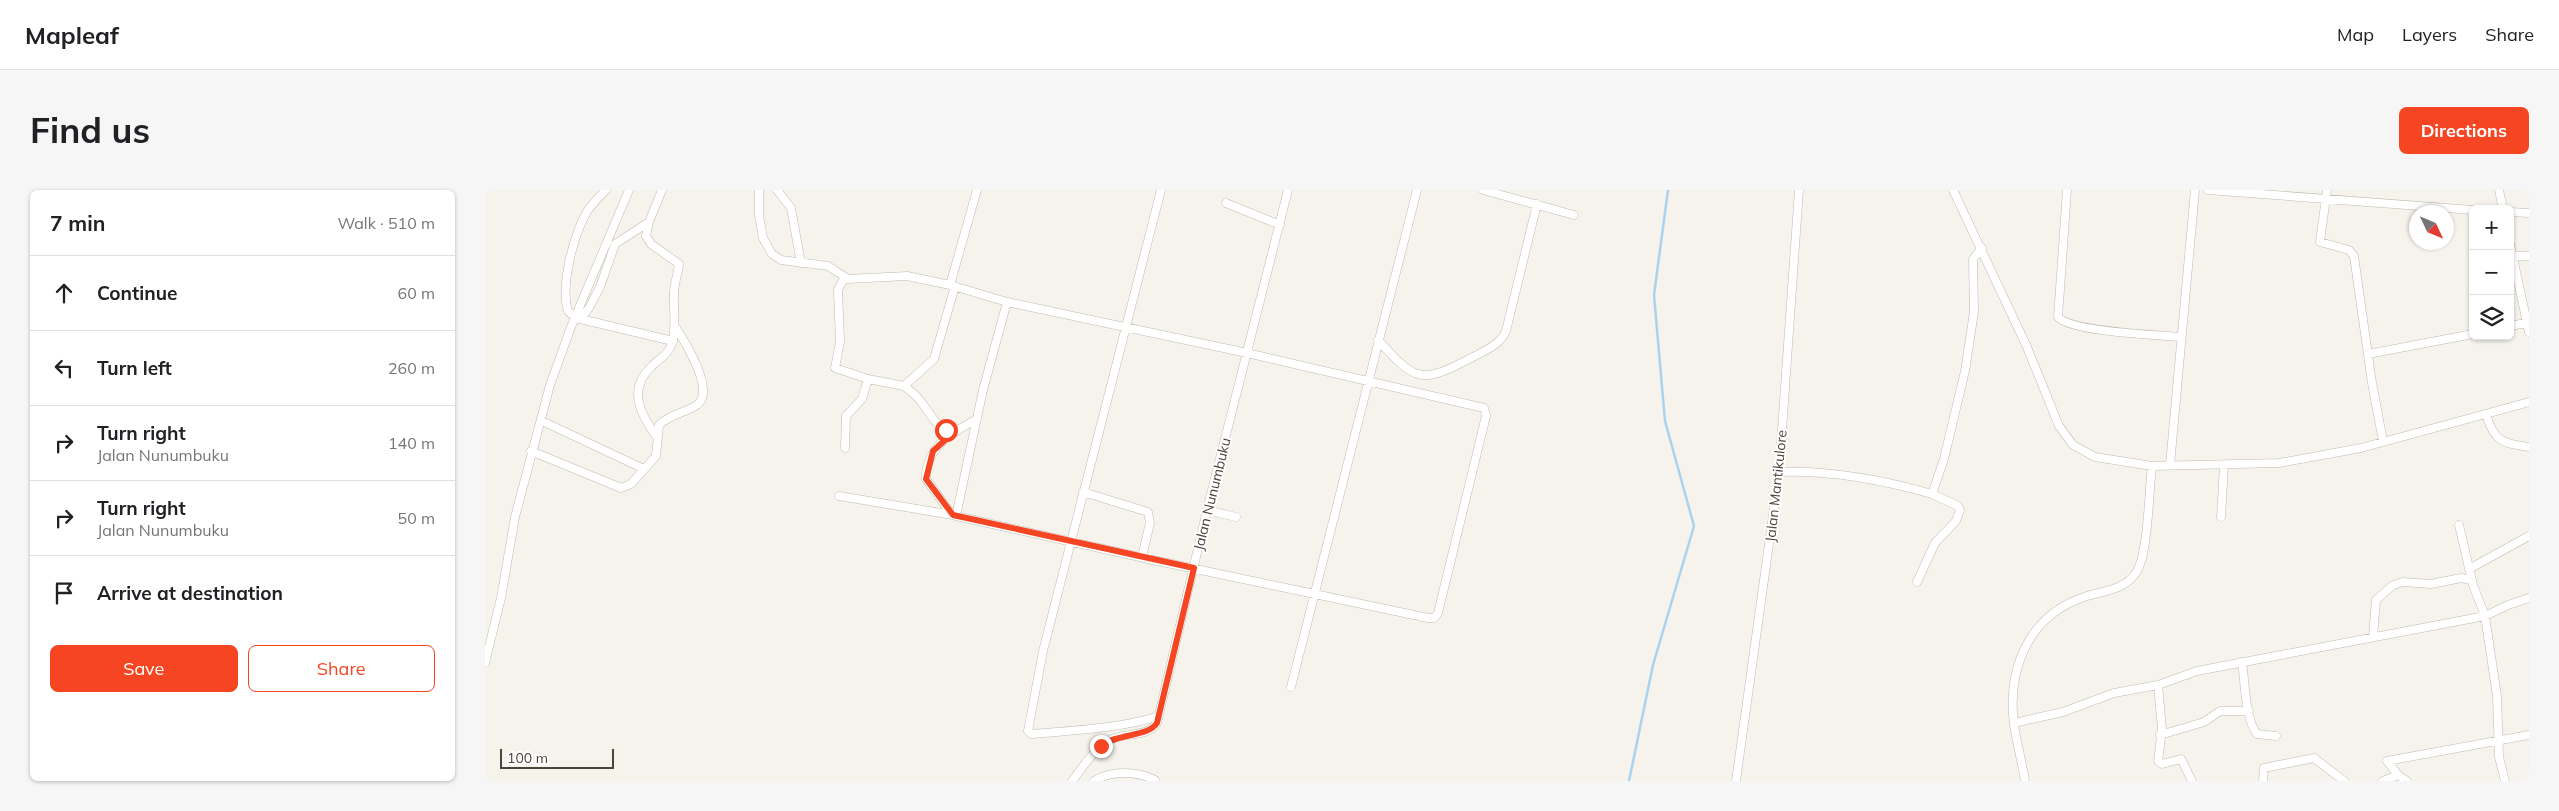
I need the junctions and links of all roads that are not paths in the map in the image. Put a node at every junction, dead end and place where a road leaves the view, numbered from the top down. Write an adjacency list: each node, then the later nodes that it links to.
1 (606, 190): 35 (street)
2 (629, 190): 35 (street)
3 (662, 190): 25 (street)
4 (759, 190): 31 (street)
5 (777, 190): 31 (street)
6 (977, 190): 33 (street)
7 (1161, 190): 39 (street)
8 (1288, 190): 26 (street, Jalan Nunumbuku)
9 (1417, 190): 44 (street)
10 (1483, 190): 19 (street)
11 (1799, 190): 64 (street, Jalan Mantikulore)
12 (1953, 190): 27 (street)
13 (2067, 190): 42 (street)
14 (2195, 190): 42 (street)
15 (2209, 190): 17 (street)
16 (2499, 190): 20 (street)
17 (2327, 194): 21 (street); 46 (street)
18 (1226, 203): 26 (street)
19 (1537, 204): 24 (street); 44 (street)
20 (2502, 205)
21 (2469, 210)
22 (2514, 212): 23 (street)
23 (2529, 213)
24 (1574, 214)
25 (649, 222): 35 (street); 38 (street)
26 (1280, 225): 45 (street, Jalan Nunumbuku)
27 (1982, 248): 61 (street); 66 (street)
28 (2514, 256): 29 (street)
29 (2529, 256)
30 (2514, 261): 36 (street)
31 (801, 263): 32 (street)
32 (844, 278): 33 (street); 47 (street)
33 (952, 285): 34 (street); 49 (street)
34 (1007, 302): 39 (street); 52 (street)
35 (577, 318): 43 (street); 53 (street)
36 (2526, 323): 37 (street); 40 (street)
37 (2514, 325)
38 (676, 328): 43 (street); 55 (street)
39 (1125, 328): 45 (street); 65 (street)
40 (2529, 332)
41 (2469, 335): 46 (street)
42 (2181, 337): 60 (street)
43 (673, 340): 55 (street)
44 (1378, 340): 48 (street)
45 (1247, 353): 48 (street); 68 (street, Jalan Nunumbuku)
46 (2368, 354): 56 (street)
47 (869, 379): 49 (street); 58 (street)
48 (1367, 381): 80 (street); 80 (street)
49 (904, 386): 54 (street)
50 (2529, 402): 51 (street)
51 (2486, 415): 56 (street); 57 (street)
52 (977, 420): 54 (street); 69 (street)
53 (542, 421): 59 (street); 63 (street)
54 (954, 432): 69 (street)
55 (657, 436): 63 (street)
56 (2383, 441): 62 (street)
57 (2529, 447)
58 (845, 448)
59 (531, 451): 63 (street); 85 (street)
60 (2170, 465): 61 (street); 62 (street)
61 (2152, 466): 90 (street)
62 (2223, 466): 71 (street)
63 (644, 469)
64 (1779, 472): 66 (street); 99 (street, Jalan Mantikulore)
65 (1083, 492): 74 (street); 75 (street)
66 (1932, 494): 79 (street)
67 (839, 496): 69 (street)
68 (1207, 510): 70 (street); 76 (street, Jalan Nunumbuku)
69 (954, 515): 74 (street)
70 (1237, 517)
71 (2221, 518)
72 (2459, 525): 77 (street)
73 (2529, 536): 77 (street)
74 (1071, 540): 75 (street); 89 (street)
75 (1142, 557): 76 (street)
76 (1194, 568): 80 (street); 89 (street, Jalan Nunumbuku)
77 (2469, 569): 78 (street)
78 (2472, 580): 82 (street); 83 (street)
79 (1917, 582)
80 (1315, 593): 87 (street)
81 (2529, 598): 82 (street)
82 (2485, 616): 83 (street); 94 (street)
83 (2373, 637): 84 (street)
84 (2242, 662): 86 (street); 88 (street)
85 (485, 663)
86 (2158, 685): 90 (street); 91 (street)
87 (1291, 687)
88 (2249, 711): 91 (street); 93 (street)
89 (1156, 717): 97 (street)
90 (2014, 723): 100 (street)
91 (2160, 735): 101 (street)
92 (2529, 735): 94 (street)
93 (2276, 736)
94 (2500, 739): 95 (street); 106 (street)
95 (2398, 775): 104 (street); 105 (street)
96 (1155, 780): 98 (street)
97 (1073, 781)
98 (1094, 781)
99 (1736, 781)
100 (2025, 781)
101 (2192, 781)
102 (2263, 781): 103 (street)
103 (2344, 781)
104 (2383, 781)
105 (2407, 781)
106 (2505, 781)

